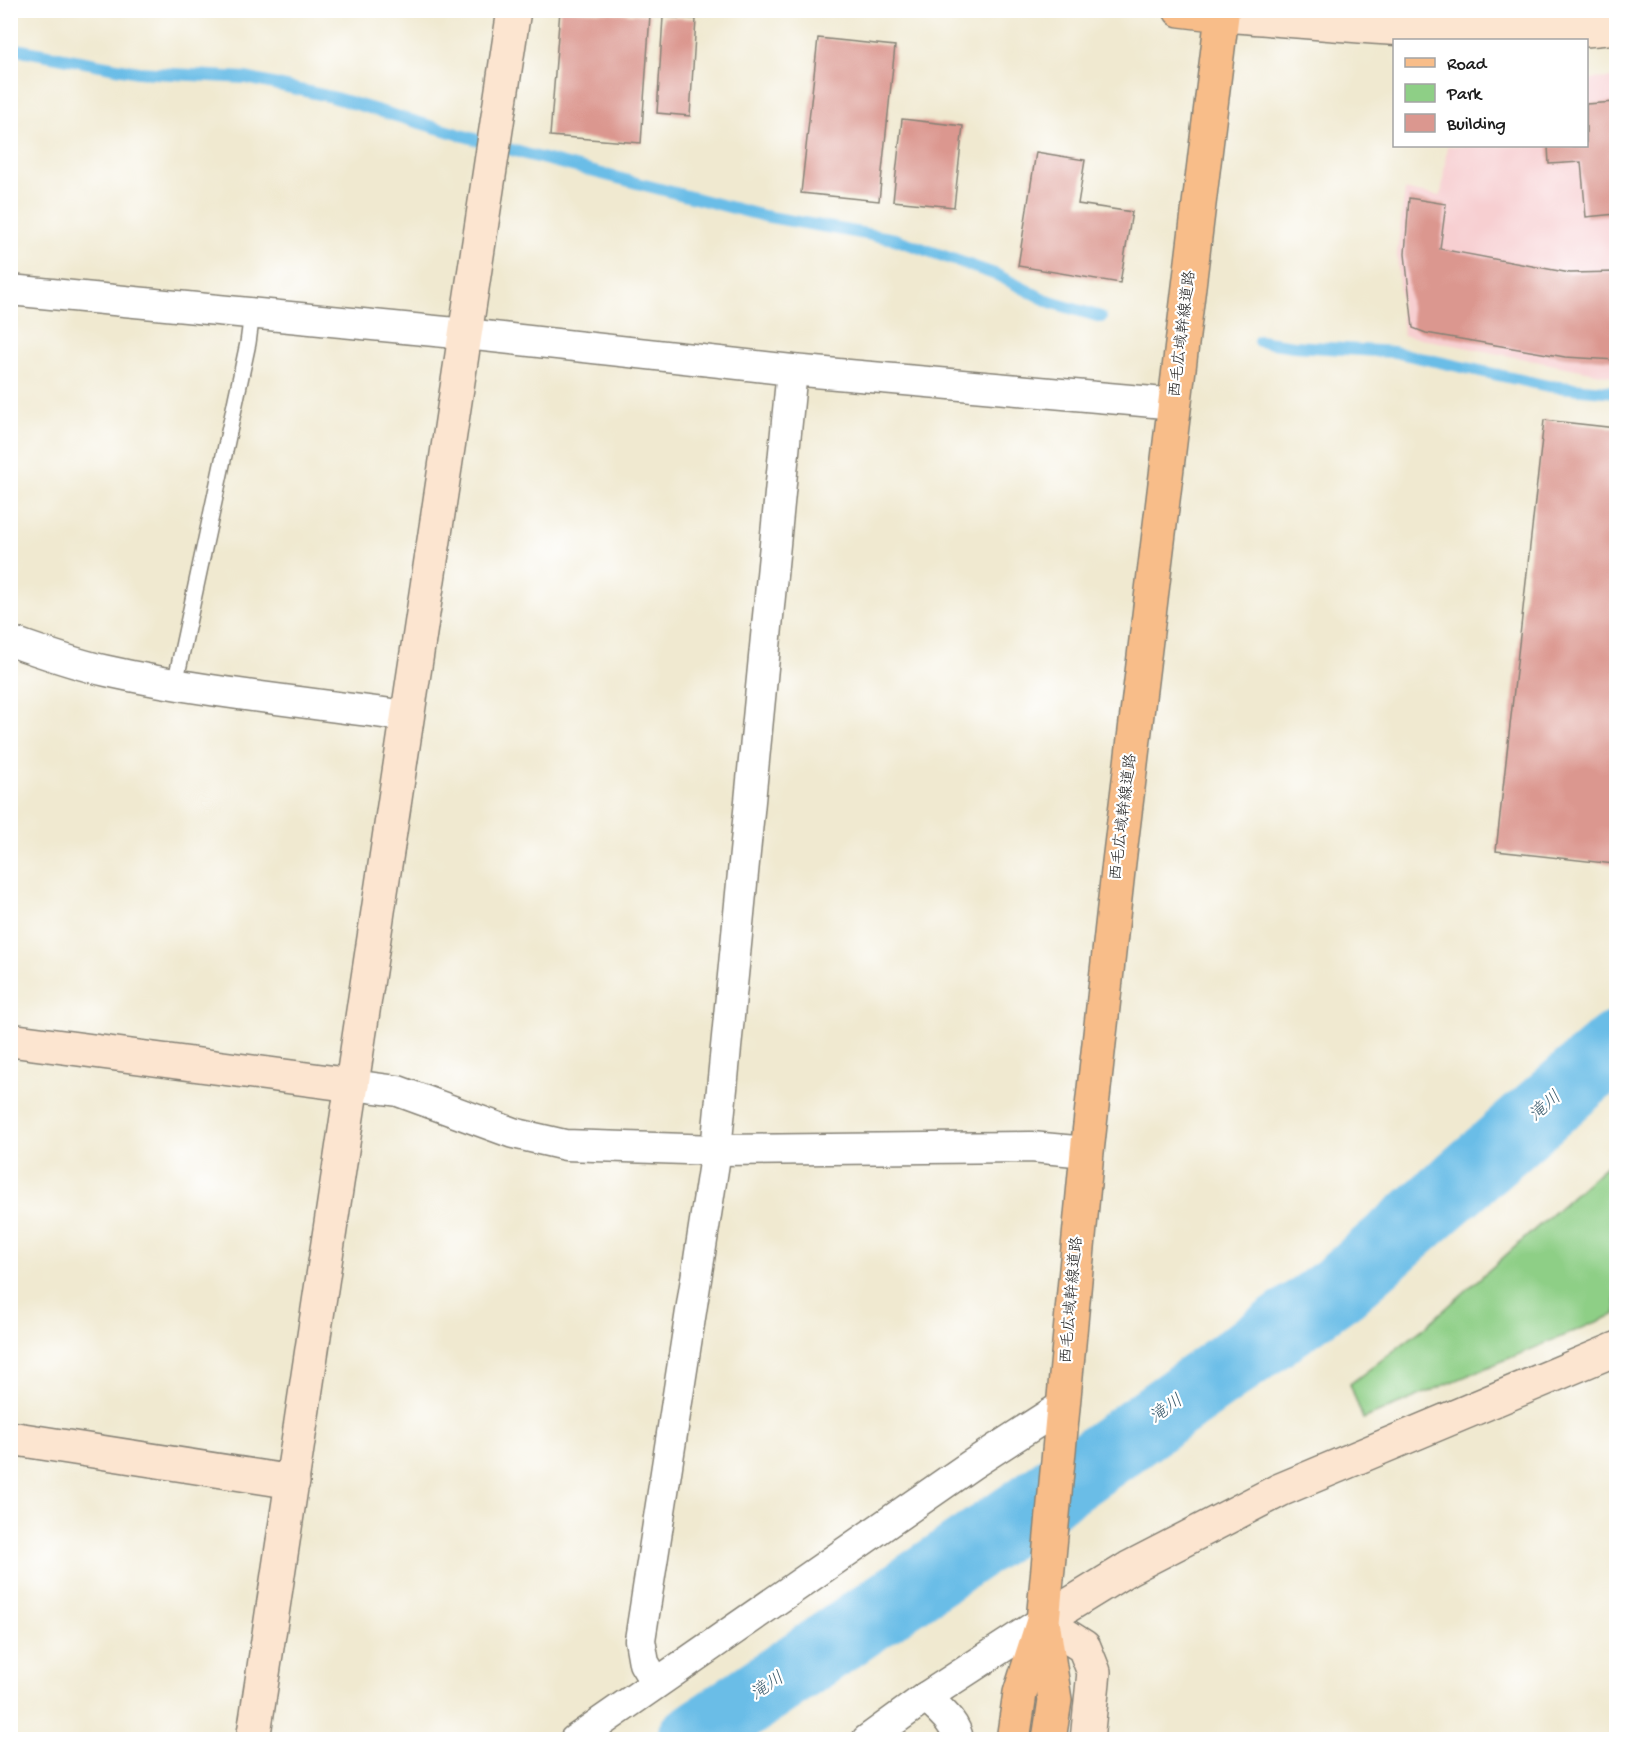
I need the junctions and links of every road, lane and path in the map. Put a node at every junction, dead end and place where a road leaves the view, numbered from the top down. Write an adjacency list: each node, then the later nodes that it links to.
1 (514, 10): 7 (street)
2 (1180, 10): 3 (main road)
3 (1222, 12): 4 (street); 9 (main road, 西毛広域幹線道路)
4 (1617, 27)
5 (10, 290): 6 (street)
6 (252, 313): 7 (street); 11 (lane)
7 (466, 334): 8 (street); 12 (street)
8 (792, 370): 9 (street); 15 (street)
9 (1176, 404): 16 (main road, 西毛広域幹線道路)
10 (10, 641): 11 (street)
11 (175, 684): 12 (street)
12 (406, 716): 14 (street)
13 (10, 1040): 14 (street)
14 (352, 1085): 15 (street); 20 (street)
15 (716, 1150): 16 (street); 22 (street)
16 (1087, 1152): 18 (main road, 西毛広域幹線道路)
17 (1617, 1349): 21 (street)
18 (1063, 1417): 21 (main road, 西毛広域幹線道路); 22 (street)
19 (10, 1438): 20 (street)
20 (293, 1482): 24 (street)
21 (1043, 1621): 23 (street); 28 (main road, 西毛広域幹線道路); 29 (main road, 西毛広域幹線道路); 30 (street)
22 (656, 1683): 25 (street)
23 (926, 1697): 26 (street); 27 (street)
24 (253, 1740)
25 (575, 1740)
26 (867, 1740)
27 (958, 1740)
28 (1013, 1740)
29 (1049, 1740)
30 (1087, 1740)

